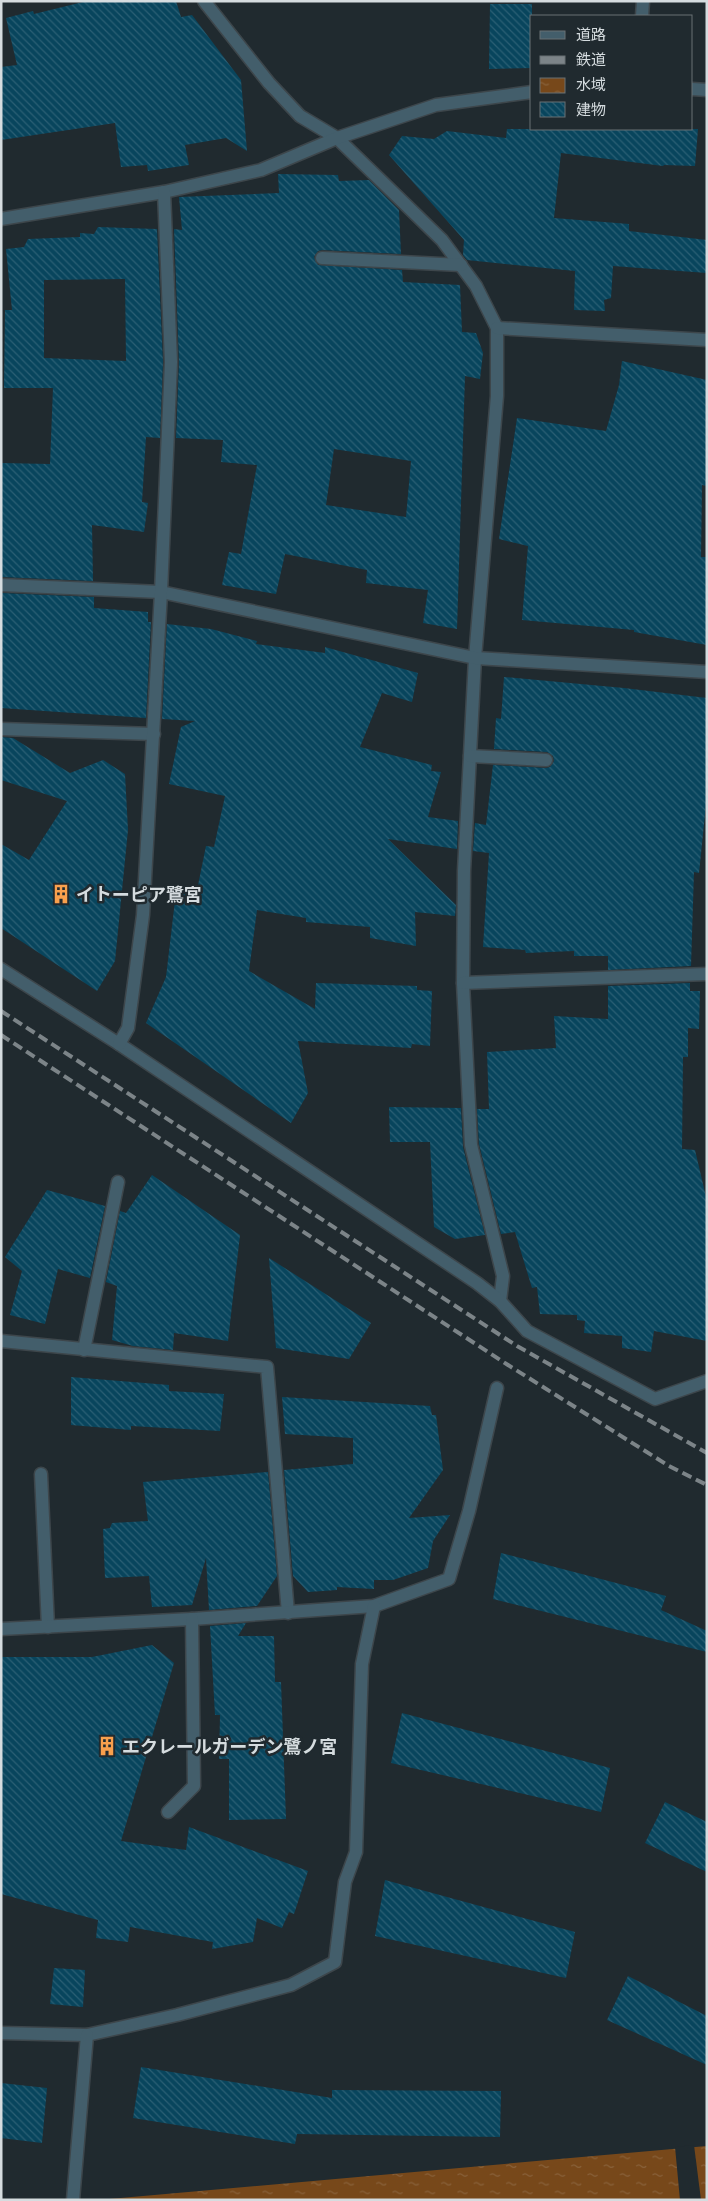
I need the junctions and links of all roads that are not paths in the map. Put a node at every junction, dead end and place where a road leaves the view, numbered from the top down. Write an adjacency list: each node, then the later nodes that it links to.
1 (204, 1): 7 (street)
2 (643, 1): 3 (street)
3 (642, 15)
4 (693, 89): 5 (street)
5 (707, 90)
6 (530, 92): 7 (street)
7 (337, 138): 8 (street); 11 (street)
8 (164, 192): 9 (street); 15 (street)
9 (1, 218)
10 (322, 258): 11 (street)
11 (461, 265): 12 (street)
12 (497, 328): 13 (street); 16 (street)
13 (707, 340)
14 (1, 585): 15 (street)
15 (162, 592): 16 (street); 19 (street)
16 (475, 658): 17 (street); 20 (street)
17 (707, 672)
18 (1, 728): 19 (street)
19 (154, 734): 25 (street)
20 (470, 756): 21 (street); 24 (street)
21 (546, 760)
22 (1, 969): 25 (street)
23 (707, 974): 24 (street)
24 (463, 984): 27 (street)
25 (119, 1044): 27 (street)
26 (118, 1182): 29 (street)
27 (500, 1301): 30 (street)
28 (1, 1341): 29 (street)
29 (84, 1350): 34 (street)
30 (707, 1381)
31 (498, 1388): 33 (street)
32 (41, 1474): 36 (street)
33 (374, 1606): 34 (street); 40 (street)
34 (288, 1613): 35 (street)
35 (192, 1619): 36 (street); 38 (street)
36 (48, 1627): 37 (street)
37 (1, 1629)
38 (168, 1812)
39 (1, 2033): 40 (street)
40 (86, 2035): 41 (street)
41 (74, 2200)

